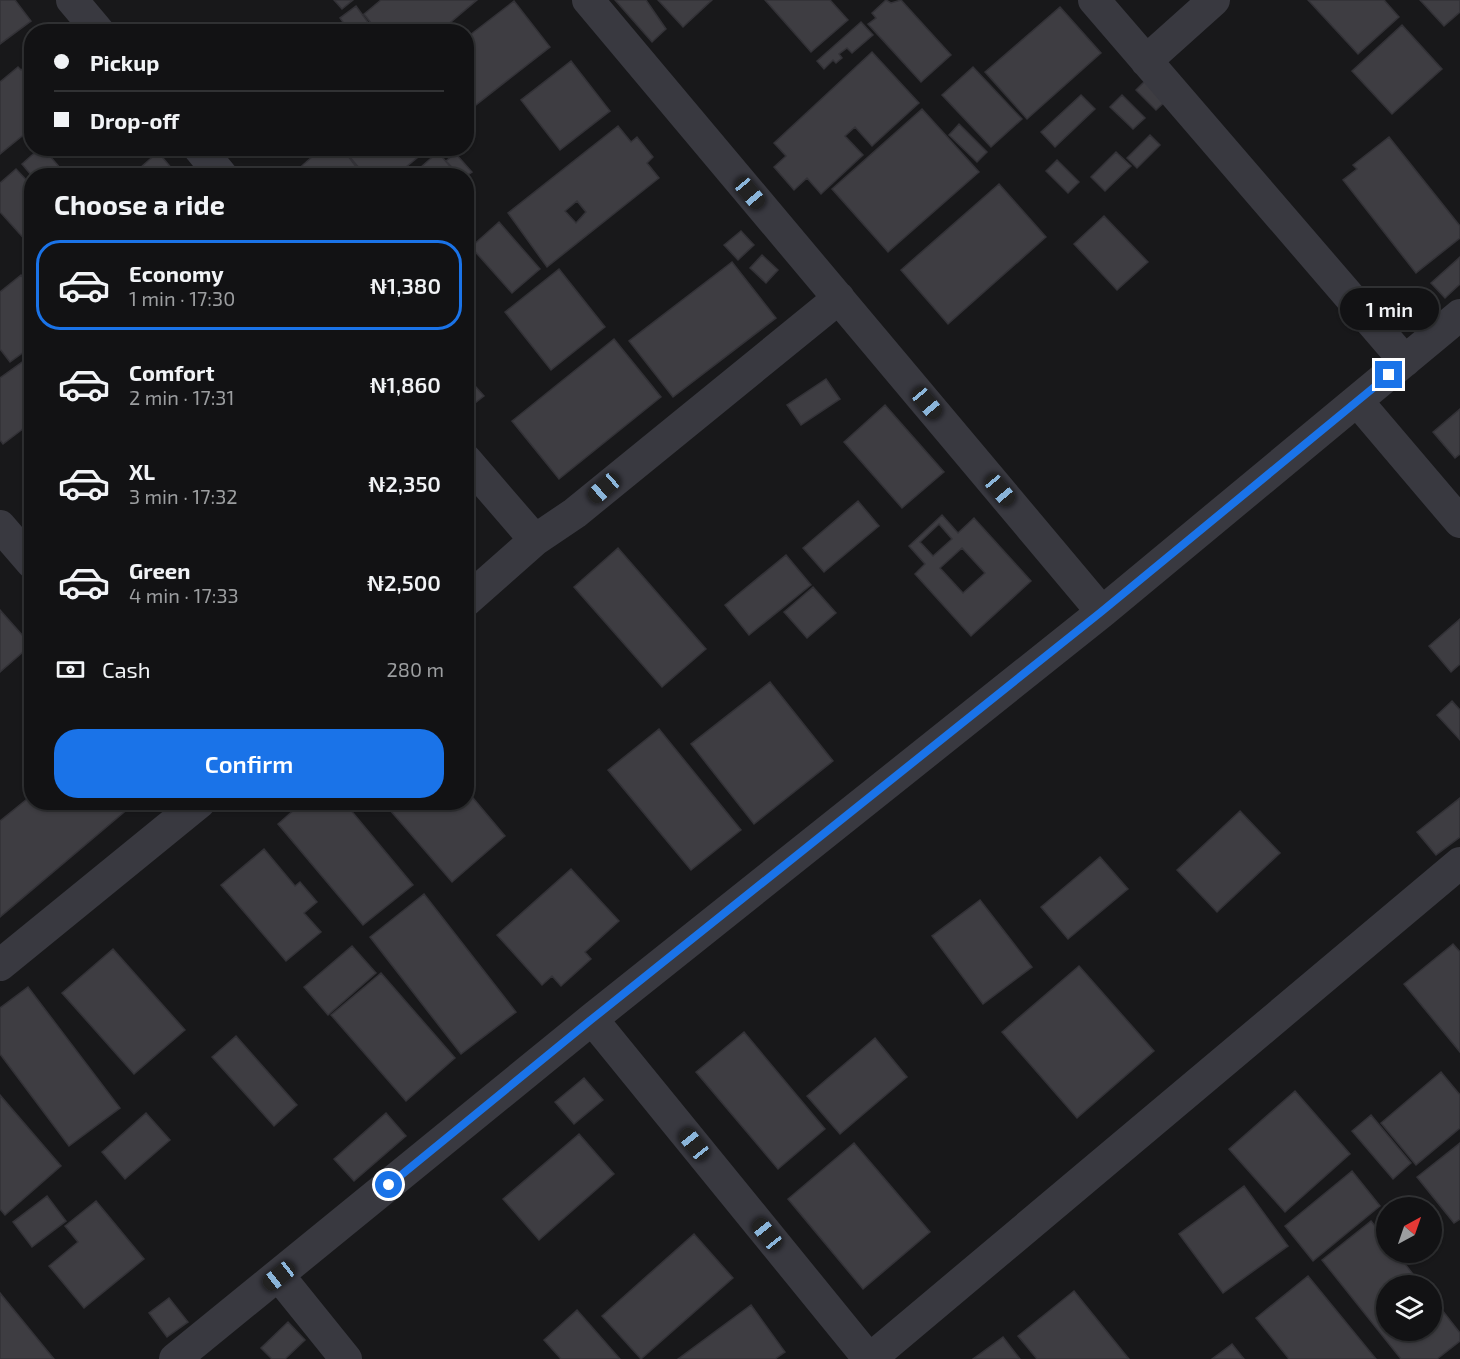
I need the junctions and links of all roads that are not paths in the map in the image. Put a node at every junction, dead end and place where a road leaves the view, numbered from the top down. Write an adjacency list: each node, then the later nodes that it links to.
1 (72, 0): 5 (street)
2 (588, 0): 9 (street)
3 (1094, 0): 6 (street)
4 (1214, 0): 6 (street)
5 (92, 24)
6 (1146, 61): 11 (street)
7 (206, 156): 8 (street)
8 (215, 168)
9 (839, 298): 16 (street); 19 (street)
10 (1460, 315): 11 (street)
11 (1405, 362): 12 (street)
12 (1358, 402): 14 (street); 19 (street)
13 (474, 469): 16 (street)
14 (1460, 522)
15 (0, 526): 17 (street)
16 (535, 540): 18 (street)
17 (24, 554)
18 (474, 594)
19 (1101, 612): 23 (street)
20 (190, 810): 22 (street)
21 (1460, 863): 27 (street)
22 (0, 965)
23 (592, 1019): 24 (street); 27 (street)
24 (279, 1276): 25 (street); 26 (street)
25 (175, 1359)
26 (346, 1359)
27 (869, 1359)

